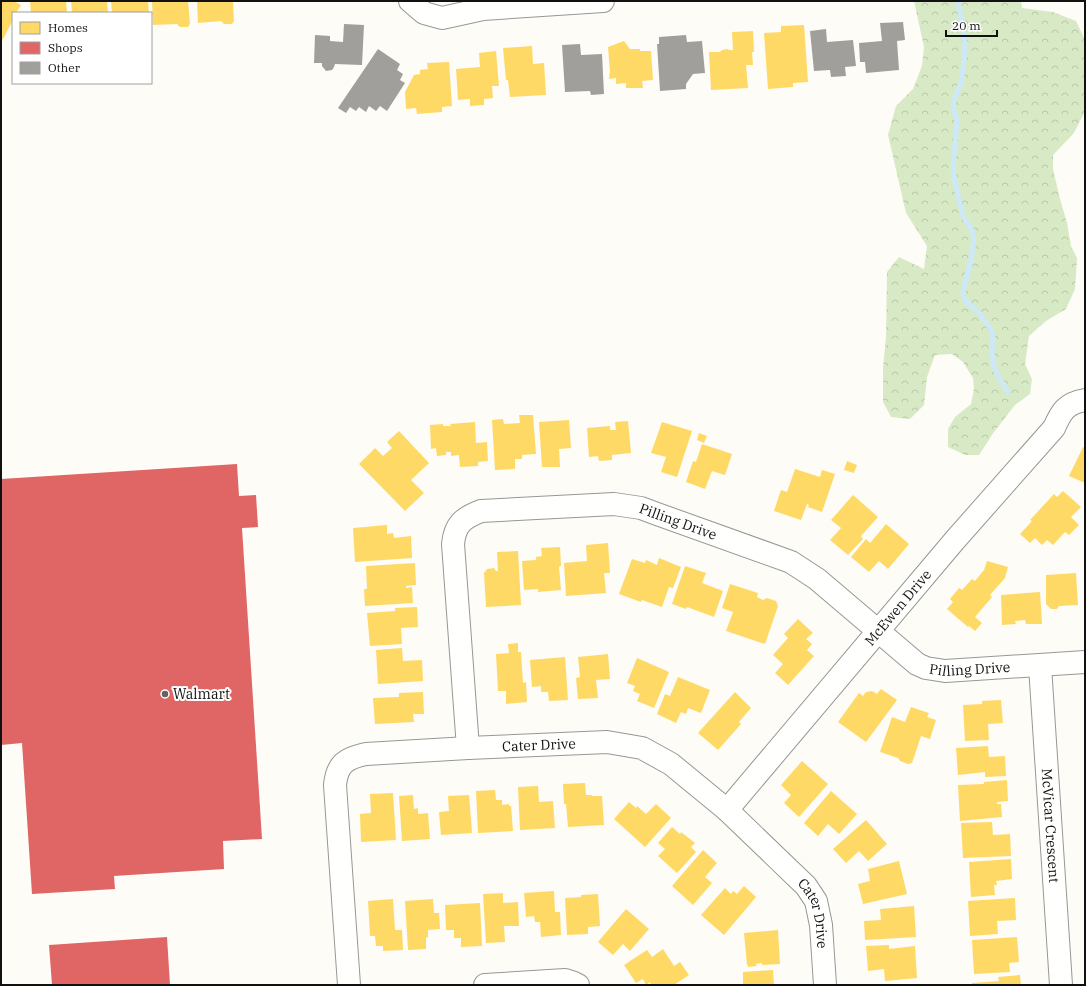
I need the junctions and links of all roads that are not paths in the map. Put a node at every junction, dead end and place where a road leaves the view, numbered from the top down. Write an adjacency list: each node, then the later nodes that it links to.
1 (410, 1): 2 (street)
2 (603, 1)
3 (1077, 403): 4 (street, McEwen Drive)
4 (878, 632): 6 (street, Pilling Drive); 7 (street, Pilling Drive); 8 (street, McEwen Drive)
5 (1085, 662): 6 (street, Pilling Drive)
6 (1040, 666): 13 (street, McVicar Crescent)
7 (468, 748): 8 (street, Cater Drive); 9 (street, Cater Drive)
8 (728, 810): 12 (street, Cater Drive)
9 (349, 985)
10 (485, 985): 11 (street)
11 (578, 985)
12 (825, 985)
13 (1062, 985)

